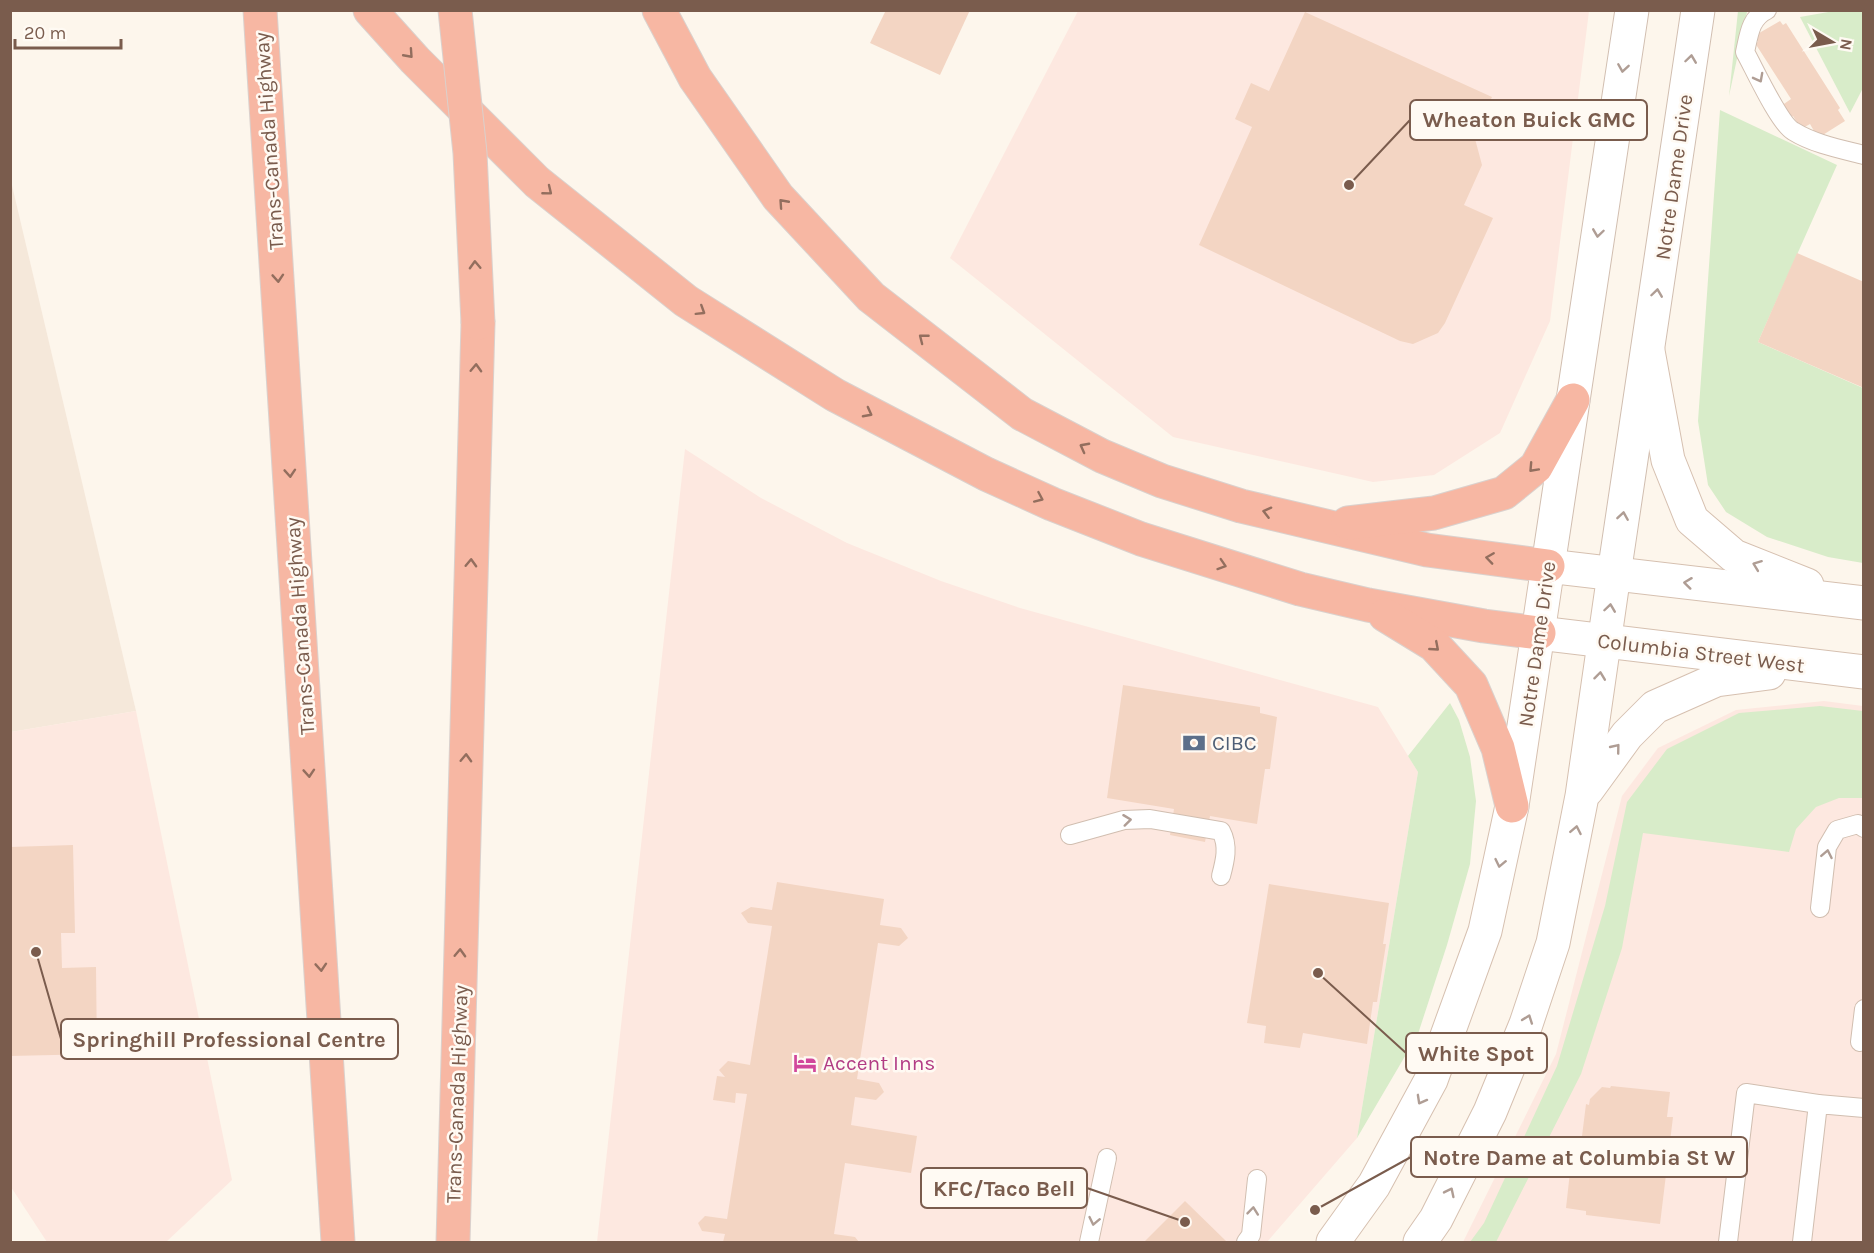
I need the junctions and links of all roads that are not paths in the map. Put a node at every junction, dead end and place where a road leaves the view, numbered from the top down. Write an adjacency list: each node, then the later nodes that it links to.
1 (260, 10): 32 (highway, Trans-Canada Highway, one-way to 32)
2 (370, 10): 15 (highway, one-way to 15)
3 (455, 10): 33 (highway, Trans-Canada Highway, one-way to 3, bridge)
4 (659, 10): 11 (highway, one-way to 4)
5 (1632, 10): 10 (main road, Notre Dame Drive, one-way to 10)
6 (1698, 10): 9 (main road, Notre Dame Drive, one-way to 6)
7 (1767, 10): 8 (lane, one-way to 8)
8 (1863, 155)
9 (1648, 351): 13 (main road, Notre Dame Drive, one-way to 9); 14 (main road, one-way to 9)
10 (1573, 400): 11 (highway, one-way to 11); 12 (main road, Notre Dame Drive)
11 (1324, 526): 12 (highway, one-way to 11)
12 (1548, 566): 13 (main road); 16 (main road, Notre Dame Drive)
13 (1614, 574): 14 (main road, one-way to 13); 17 (main road, Notre Dame Drive, one-way to 13)
14 (1857, 603)
15 (1368, 605): 16 (highway); 21 (highway, one-way to 21)
16 (1539, 633): 17 (main road, Columbia Street West); 21 (main road, Notre Dame Drive)
17 (1605, 641): 18 (main road, Columbia Street West); 20 (main road, Notre Dame Drive, one-way to 17)
18 (1815, 666): 19 (main road, Columbia Street West); 20 (main road, one-way to 18)
19 (1863, 672)
20 (1582, 796): 37 (main road, Notre Dame Drive, one-way to 20)
21 (1512, 806): 36 (main road, Notre Dame Drive, one-way to 36)
22 (1863, 828): 25 (lane, one-way to 22)
23 (1070, 835): 24 (lane, one-way to 24)
24 (1221, 876)
25 (1820, 908)
26 (1863, 1009): 27 (lane)
27 (1860, 1042)
28 (1818, 1104): 29 (lane); 38 (lane); 39 (lane)
29 (1863, 1108)
30 (1107, 1158): 34 (lane, one-way to 34)
31 (1257, 1179): 35 (lane, one-way to 31)
32 (338, 1242)
33 (453, 1242)
34 (1089, 1242)
35 (1246, 1242)
36 (1333, 1242)
37 (1420, 1242)
38 (1728, 1242)
39 (1803, 1242)

